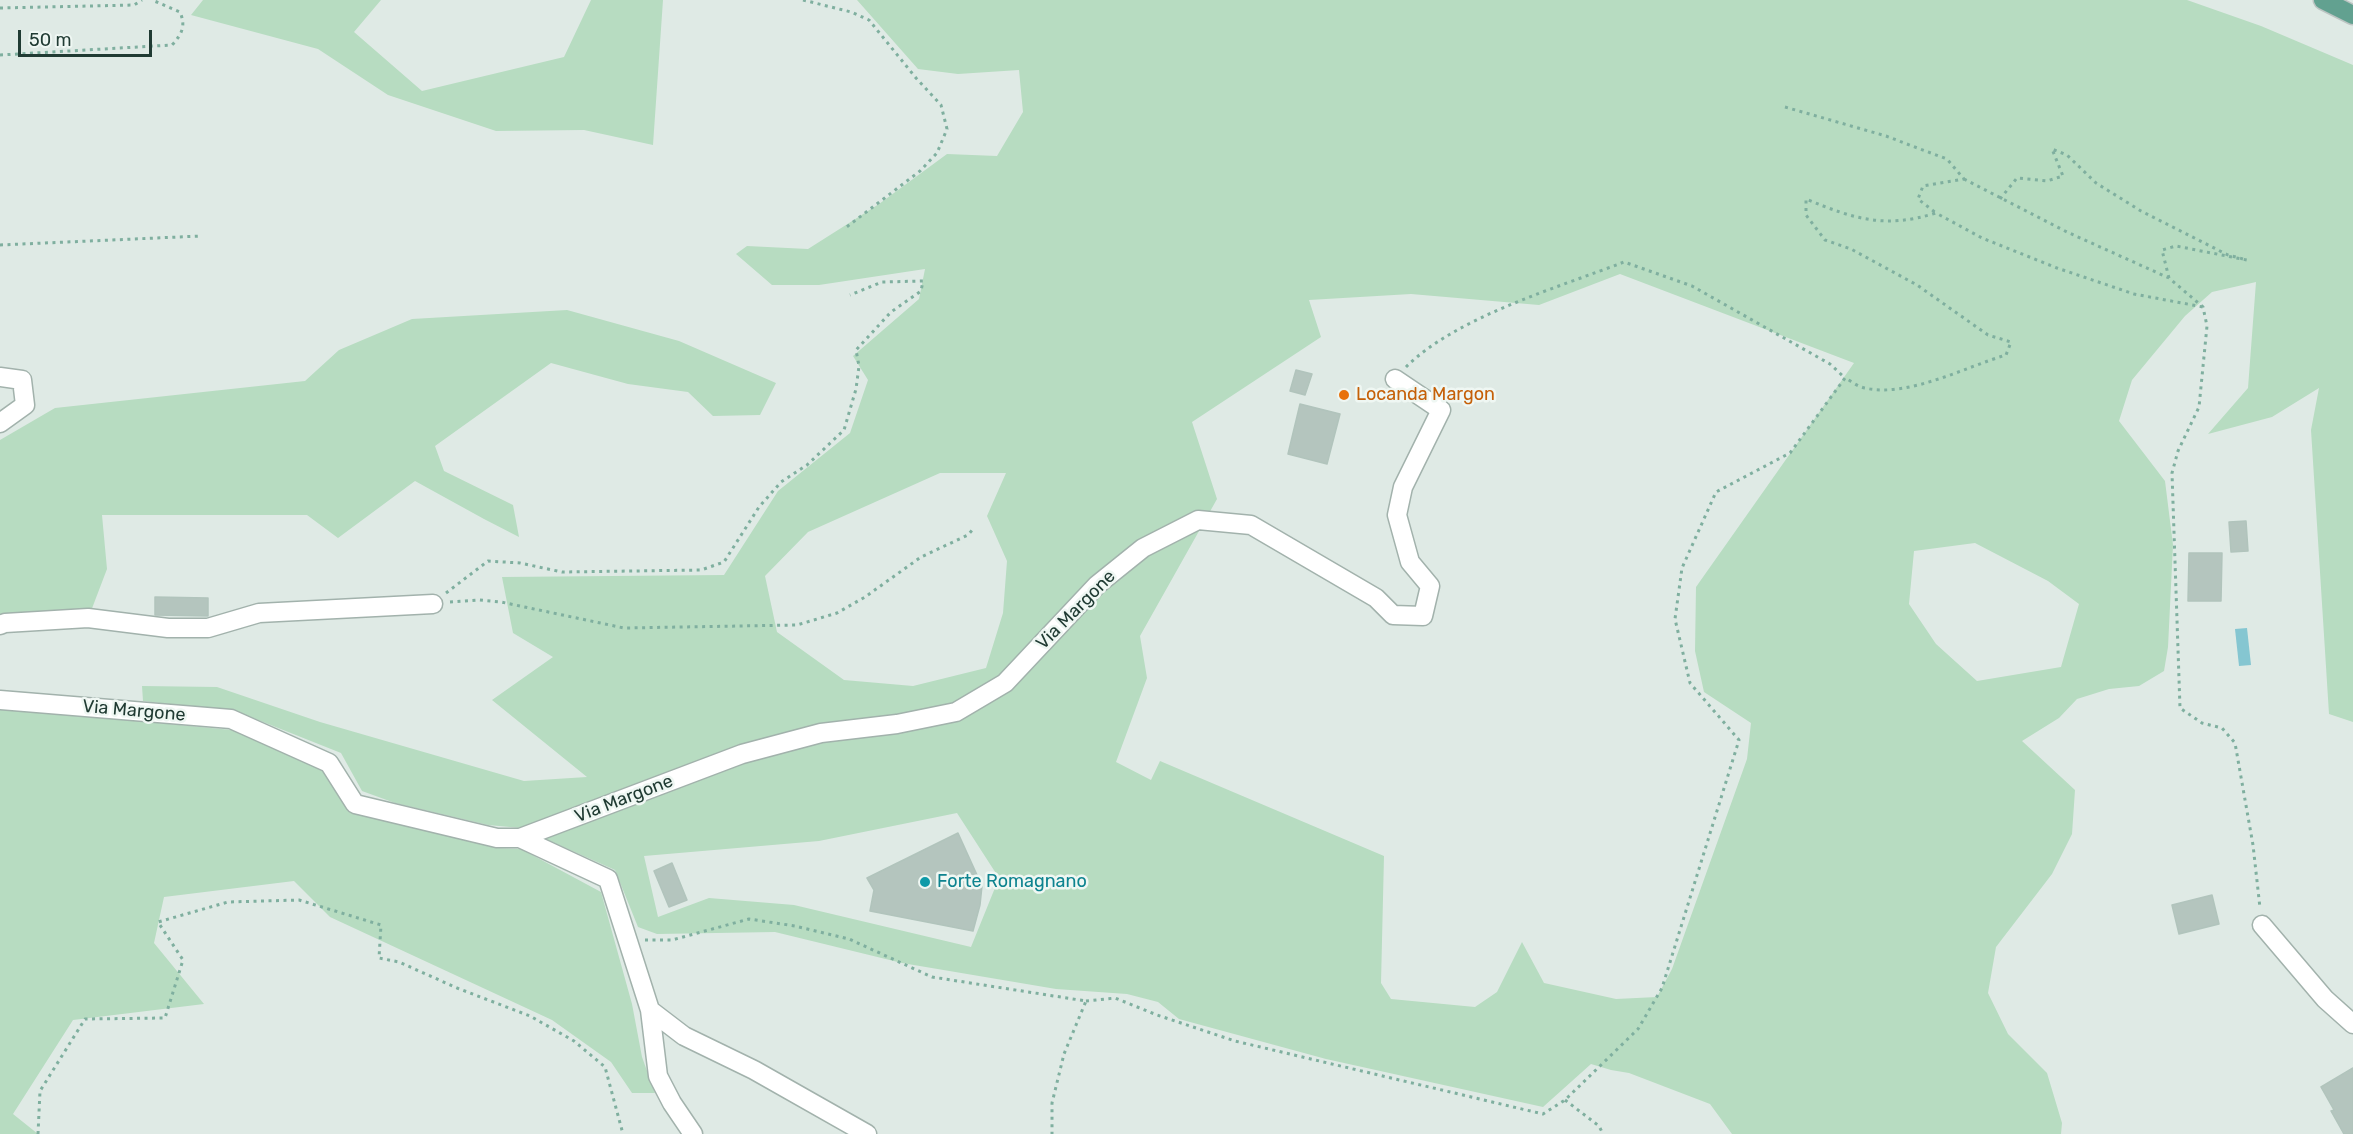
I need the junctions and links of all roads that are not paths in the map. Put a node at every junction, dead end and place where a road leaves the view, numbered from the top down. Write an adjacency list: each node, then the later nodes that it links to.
1 (2323, 0): 2 (main road)
2 (2353, 15)
3 (0, 377): 5 (street)
4 (1395, 379): 9 (street, Via Margone)
5 (0, 423)
6 (433, 604): 7 (street)
7 (0, 625)
8 (0, 700): 9 (street, Via Margone)
9 (520, 838): 11 (street, Via Margone)
10 (2262, 924): 12 (street)
11 (650, 1010): 13 (street, Via Margone); 14 (street)
12 (2353, 1024)
13 (693, 1134)
14 (867, 1134)

